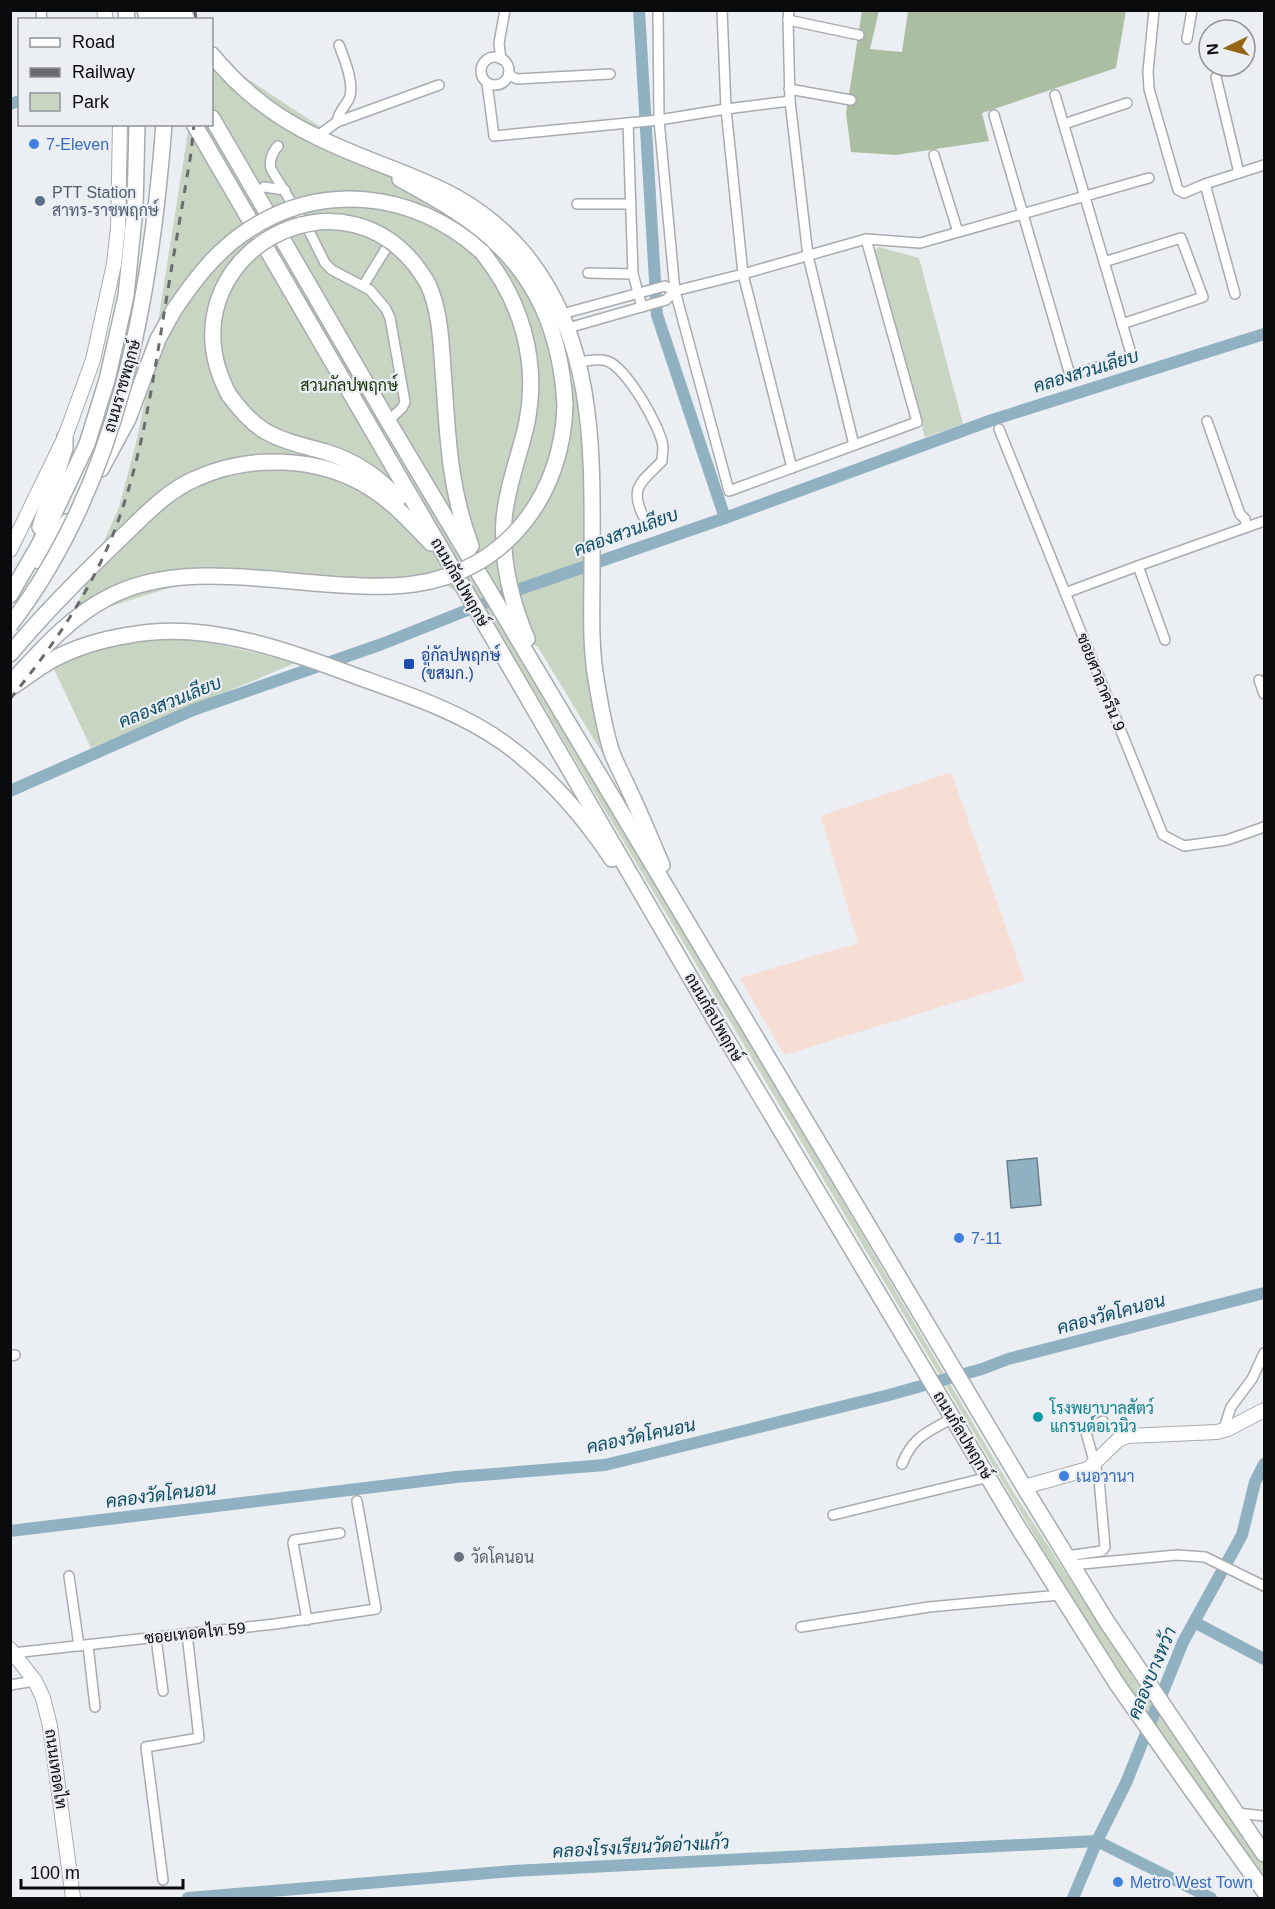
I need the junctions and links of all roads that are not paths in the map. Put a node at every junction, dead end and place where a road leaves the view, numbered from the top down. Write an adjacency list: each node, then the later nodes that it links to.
1 (505, 10): 11 (street)
2 (658, 10): 25 (street)
3 (722, 10): 22 (street)
4 (1154, 10): 40 (street)
5 (1192, 10): 8 (street)
6 (788, 15): 7 (street); 17 (street)
7 (860, 35)
8 (1187, 39)
9 (339, 45): 26 (street)
10 (213, 56): 33 (main road)
11 (501, 59): 13 (street); 15 (street)
12 (610, 74): 13 (street)
13 (508, 75): 15 (street)
14 (1216, 78): 38 (street)
15 (487, 83): 27 (street)
16 (439, 85): 26 (street)
17 (789, 89): 19 (street); 20 (street)
18 (1055, 95): 28 (street)
19 (851, 100)
20 (790, 101): 22 (street); 50 (street)
21 (1127, 103): 28 (street)
22 (726, 109): 25 (street); 54 (street)
23 (994, 115): 46 (street)
24 (213, 120): 63 (main road, ถนนกัลปพฤกษ์)
25 (655, 121): 27 (street); 56 (street)
26 (337, 122): 33 (street)
27 (628, 123): 45 (street)
28 (1064, 124): 43 (street)
29 (120, 126): 66 (main road)
30 (137, 126): 72 (main road, ถนนราชพฤกษ์)
31 (164, 126): 80 (main road, ถนนราชพฤกษ์, bridge)
32 (195, 126): 74 (main road, ถนนกัลปพฤกษ์)
33 (316, 137): 36 (main road)
34 (278, 146): 42 (street)
35 (934, 155): 47 (street)
36 (361, 157): 60 (main road); 84 (main road, bridge)
37 (1264, 165): 38 (street)
38 (1239, 173): 40 (street)
39 (1149, 178): 43 (street)
40 (1205, 184): 58 (street)
41 (264, 187): 42 (street)
42 (285, 190): 55 (street)
43 (1085, 196): 46 (street); 51 (street)
44 (577, 204): 45 (street)
45 (630, 204): 53 (street)
46 (1022, 214): 47 (street); 61 (street)
47 (958, 232): 48 (street)
48 (866, 239): 50 (street); 67 (street)
49 (387, 247): 55 (street)
50 (808, 256): 54 (street); 67 (street)
51 (1104, 262): 61 (street); 61 (street)
52 (588, 273): 53 (street)
53 (633, 274): 57 (street)
54 (743, 274): 56 (street); 68 (street)
55 (363, 286): 63 (street)
56 (675, 291): 57 (street); 59 (street); 68 (street)
57 (643, 292): 59 (street); 60 (street)
58 (1235, 294)
59 (646, 306): 60 (street)
60 (565, 321): 62 (main road)
61 (1122, 324)
62 (579, 362): 69 (street); 87 (main road)
63 (388, 421): 76 (main road, ถนนกัลปพฤกษ์)
64 (1207, 421): 71 (street)
65 (999, 429): 77 (street, ซอยศาลาครืน 9)
66 (65, 437): 72 (main road); 73 (main road)
67 (854, 445): 68 (street)
68 (792, 468)
69 (643, 516)
70 (1264, 520): 71 (street)
71 (1247, 527): 75 (street)
72 (39, 545): 78 (main road, ถนนราชพฤกษ์)
73 (10, 549)
74 (447, 560): 76 (main road, bridge); 82 (main road); 88 (main road, ถนนกัลปพฤกษ์)
75 (1138, 566): 77 (street); 81 (street)
76 (486, 585): 79 (main road, ถนนกัลปพฤกษ์)
77 (1065, 593): 86 (street, ซอยศาลาครืน 9)
78 (10, 596): 79 (main road, bridge)
79 (507, 604): 87 (main road, ถนนกัลปพฤกษ์)
80 (10, 625)
81 (1165, 640)
82 (10, 654)
83 (1259, 680): 85 (street)
84 (10, 686): 88 (main road)
85 (1264, 694)
86 (1264, 827)
87 (687, 923): 97 (main road, ถนนกัลปพฤกษ์)
88 (698, 989): 91 (main road, ถนนกัลปพฤกษ์)
89 (1264, 1353): 93 (street)
90 (1264, 1408): 93 (main road)
91 (953, 1418): 95 (street); 96 (main road, ถนนกัลปพฤกษ์)
92 (1103, 1421): 94 (street)
93 (1223, 1431): 94 (main road)
94 (1096, 1463): 97 (main road); 101 (street)
95 (902, 1464)
96 (989, 1477): 99 (street); 104 (main road, ถนนกัลปพฤกษ์)
97 (1024, 1487): 101 (main road, ถนนกัลปพฤกษ์)
98 (357, 1501): 105 (street, ซอยเทอดไท 59)
99 (833, 1515)
100 (340, 1533): 105 (street)
101 (1069, 1561): 103 (street); 115 (main road, ถนนกัลปพฤกษ์)
102 (69, 1576): 109 (street)
103 (1264, 1586)
104 (1060, 1594): 106 (street); 119 (main road, ถนนกัลปพฤกษ์)
105 (307, 1620): 107 (street, ซอยเทอดไท 59)
106 (801, 1627)
107 (187, 1634): 108 (street, ซอยเทอดไท 59); 118 (street)
108 (156, 1638): 109 (street, ซอยเทอดไท 59); 113 (street)
109 (83, 1645): 110 (street, ซอยเทอดไท 59); 114 (street)
110 (12, 1651): 111 (main road, ถนนเทอดไท)
111 (35, 1681): 112 (street); 120 (main road, ถนนเทอดไท)
112 (10, 1685)
113 (163, 1691)
114 (95, 1707)
115 (1237, 1813): 116 (street); 117 (main road, ถนนกัลปพฤกษ์)
116 (1264, 1816)
117 (1263, 1851)
118 (164, 1880)
119 (1264, 1891)
120 (74, 1899)

